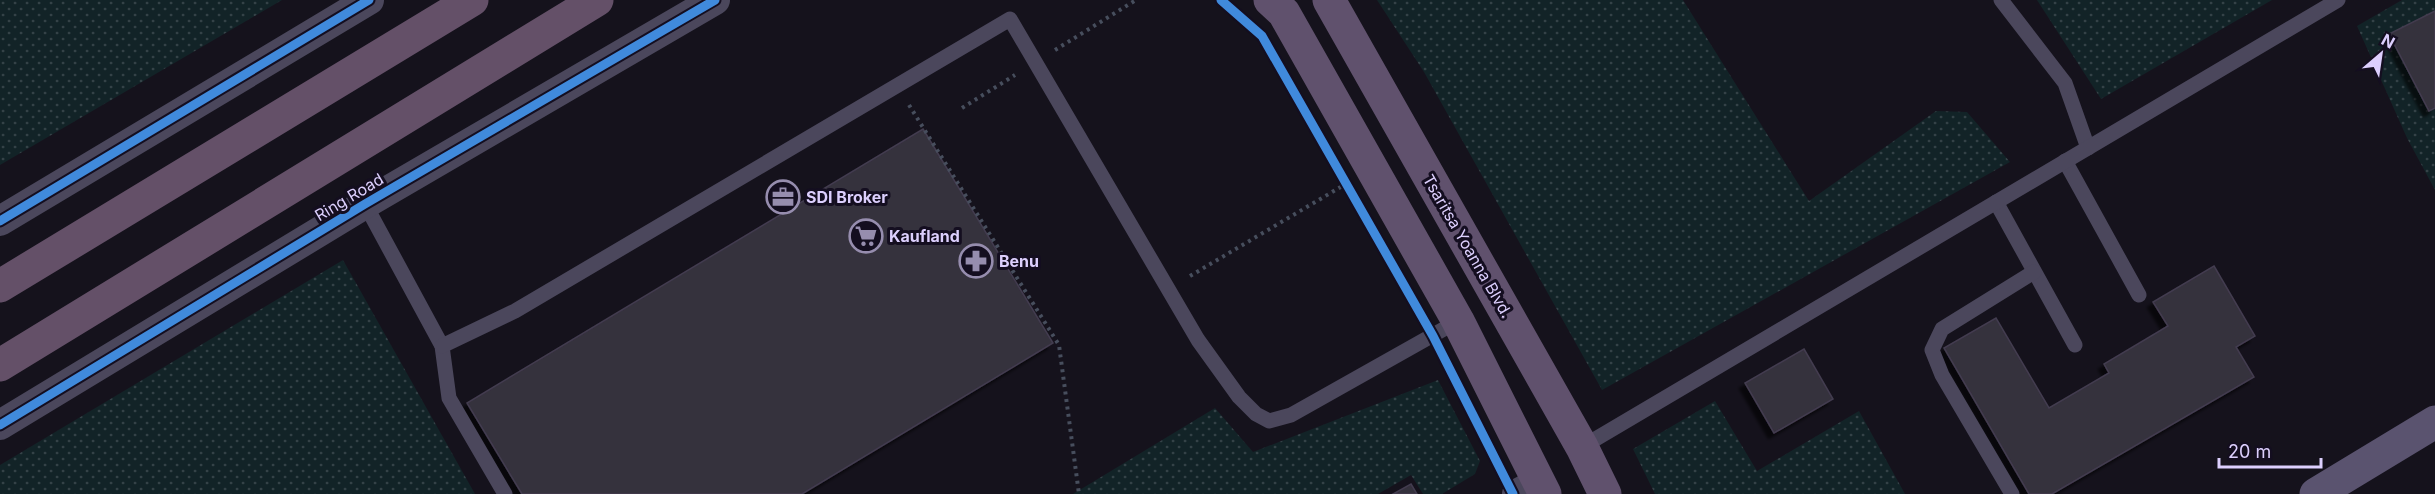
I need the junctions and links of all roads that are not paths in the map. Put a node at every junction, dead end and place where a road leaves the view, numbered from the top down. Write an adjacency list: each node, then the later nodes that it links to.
1 (369, 0): 13 (street)
2 (472, 0): 15 (highway)
3 (597, 0): 20 (highway)
4 (715, 0): 12 (street, Ring Road)
5 (1270, 0): 17 (main road)
6 (1329, 0): 23 (main road, Tsaritsa Yoanna Blvd.)
7 (2001, 0): 9 (lane)
8 (2338, 0): 9 (lane)
9 (2088, 148): 10 (lane)
10 (2065, 161): 11 (lane); 16 (lane)
11 (1996, 202): 14 (lane); 23 (lane)
12 (365, 204): 19 (lane); 22 (street, Ring Road)
13 (0, 221)
14 (2034, 272): 18 (lane); 27 (lane)
15 (0, 286)
16 (2139, 295)
17 (1458, 321): 19 (lane); 24 (main road)
18 (2075, 345)
19 (442, 346): 25 (lane)
20 (0, 365)
21 (2435, 422): 28 (main road)
22 (0, 425)
23 (1582, 447): 26 (main road, Tsaritsa Yoanna Blvd.)
24 (1534, 490)
25 (505, 494)
26 (1605, 494)
27 (2012, 494)
28 (2316, 494)

